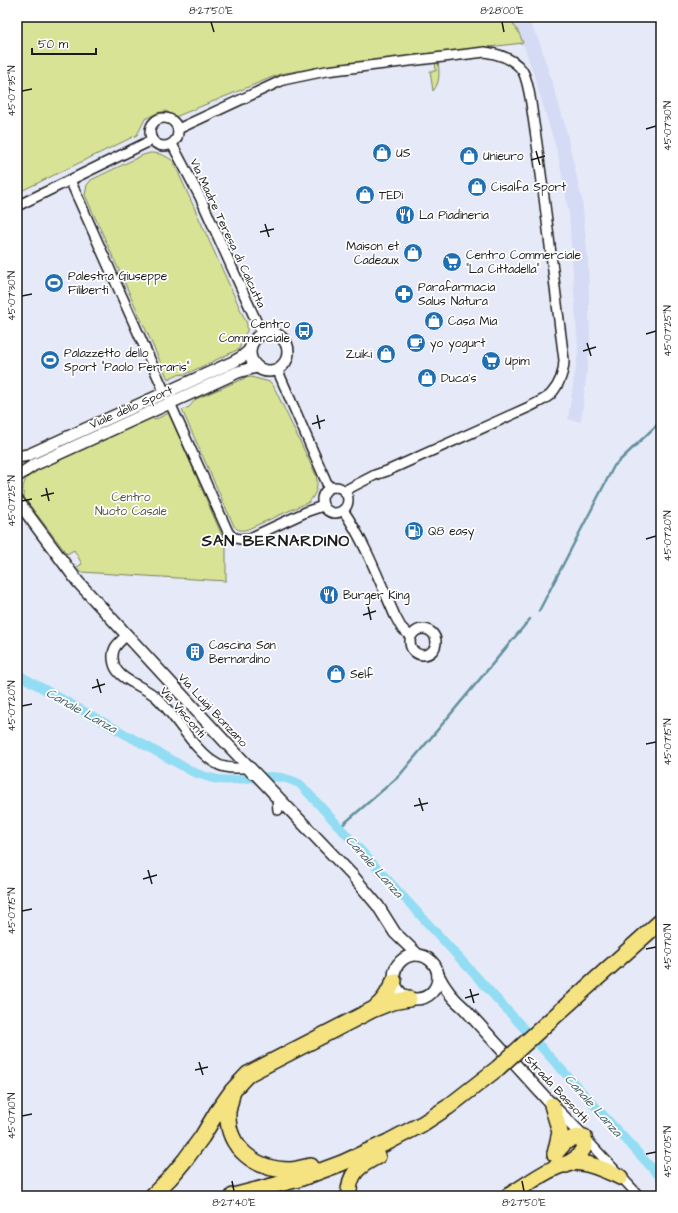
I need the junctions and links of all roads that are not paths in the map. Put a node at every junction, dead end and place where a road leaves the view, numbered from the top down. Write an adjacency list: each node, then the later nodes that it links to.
1 (178, 129): 2 (street); 3 (street); 14 (street)
2 (152, 140): 3 (street); 4 (street)
3 (172, 144): 6 (street, Via Madre Teresa di Calcutta)
4 (70, 180): 5 (street); 10 (street)
5 (17, 206)
6 (262, 334): 7 (street); 9 (street)
7 (250, 350): 8 (street); 10 (street, Viale dello Sport)
8 (256, 367): 9 (street); 10 (street, Viale dello Sport)
9 (277, 369): 13 (street)
10 (168, 398): 11 (street, Viale dello Sport); 12 (street, Viale dello Sport); 16 (street)
11 (17, 457)
12 (18, 474)
13 (329, 488): 14 (street); 16 (street)
14 (344, 491): 17 (street)
15 (17, 500): 18 (street, Via Luigi Bonzano)
16 (323, 506): 17 (street)
17 (343, 510): 19 (street)
18 (127, 635): 20 (street, Via Visconti); 22 (street, Via Luigi Bonzano)
19 (411, 637)
20 (278, 810)
21 (661, 921): 33 (highway, bridge)
22 (395, 933): 23 (street, Via Luigi Bonzano); 24 (street, Via Luigi Bonzano)
23 (418, 955): 24 (street); 25 (street)
24 (401, 960): 26 (street)
25 (438, 975): 27 (street); 29 (street, Strada Bassotti)
26 (394, 981): 28 (street); 30 (highway)
27 (426, 998): 28 (street); 29 (street)
28 (409, 999): 30 (highway)
29 (456, 1001): 32 (street, Strada Bassotti)
30 (372, 1010): 31 (highway)
31 (232, 1091): 33 (highway); 37 (highway)
32 (552, 1105): 34 (street, Strada Bassotti); 35 (highway)
33 (448, 1107): 38 (highway); 39 (highway)
34 (584, 1138): 35 (highway); 36 (street, Strada Bassotti)
35 (560, 1159): 36 (highway); 40 (highway)
36 (620, 1176): 41 (street, Strada Bassotti)
37 (152, 1196)
38 (233, 1196)
39 (349, 1196)
40 (508, 1196)
41 (639, 1196)

